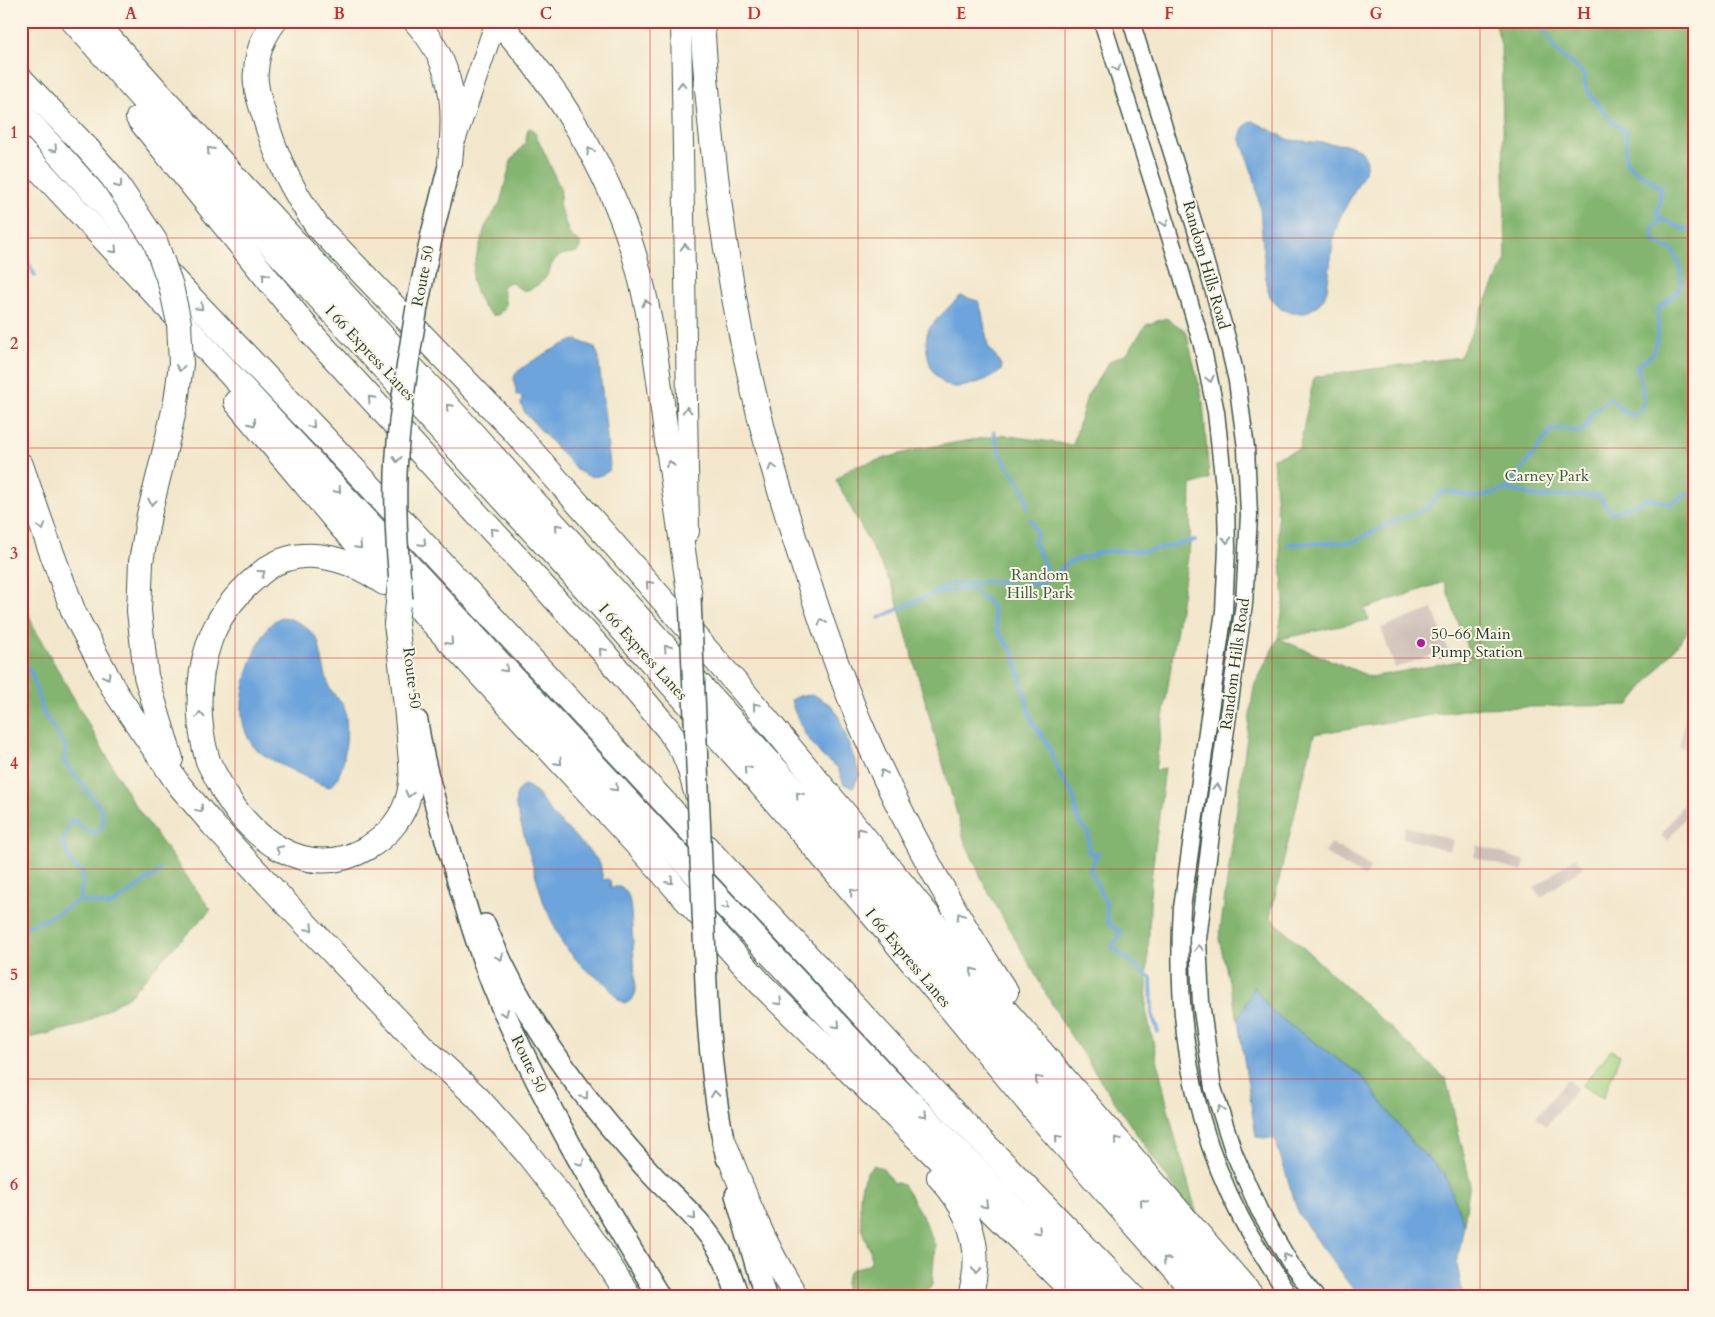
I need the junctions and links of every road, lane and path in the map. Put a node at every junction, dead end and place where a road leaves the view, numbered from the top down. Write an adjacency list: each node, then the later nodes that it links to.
1 (72, 21): 22 (highway, one-way to 1, bridge); 35 (highway, I 66 Express Lanes, one-way to 1)
2 (94, 21): 36 (highway, one-way to 2)
3 (275, 21): 24 (highway, one-way to 3)
4 (415, 21): 13 (highway)
5 (497, 21): 13 (main road, Route 50); 17 (highway, one-way to 5)
6 (681, 21): 17 (main road, one-way to 6)
7 (702, 21): 24 (highway, one-way to 7)
8 (1102, 21): 38 (street, Random Hills Road, one-way to 38)
9 (1131, 21): 39 (street, Random Hills Road, one-way to 9)
10 (21, 79): 21 (highway, one-way to 21, bridge)
11 (21, 113): 34 (highway, one-way to 34)
12 (21, 150): 14 (highway, one-way to 14)
13 (450, 162): 16 (highway, Route 50, one-way to 16, bridge)
14 (185, 326): 18 (highway, one-way to 18); 33 (highway, one-way to 33)
15 (21, 464): 21 (highway, one-way to 21)
16 (400, 582): 19 (highway, bridge)
17 (690, 598): 22 (highway, bridge)
18 (417, 606): 19 (highway, one-way to 18); 23 (highway, one-way to 23)
19 (400, 626): 20 (highway, Route 50)
20 (430, 782): 27 (highway, Route 50, one-way to 27); 28 (highway, one-way to 28)
21 (179, 785): 26 (highway, one-way to 26)
22 (699, 808): 25 (highway, one-way to 22, bridge)
23 (863, 1086): 31 (highway, one-way to 31); 32 (highway, one-way to 32)
24 (1073, 1088): 37 (highway, one-way to 24)
25 (724, 1142): 29 (highway); 30 (highway)
26 (629, 1296)
27 (659, 1296)
28 (738, 1296)
29 (765, 1296)
30 (796, 1296)
31 (970, 1296)
32 (1077, 1296)
33 (1101, 1296)
34 (1133, 1296)
35 (1198, 1296)
36 (1225, 1296)
37 (1252, 1296)
38 (1289, 1296)
39 (1315, 1296)

